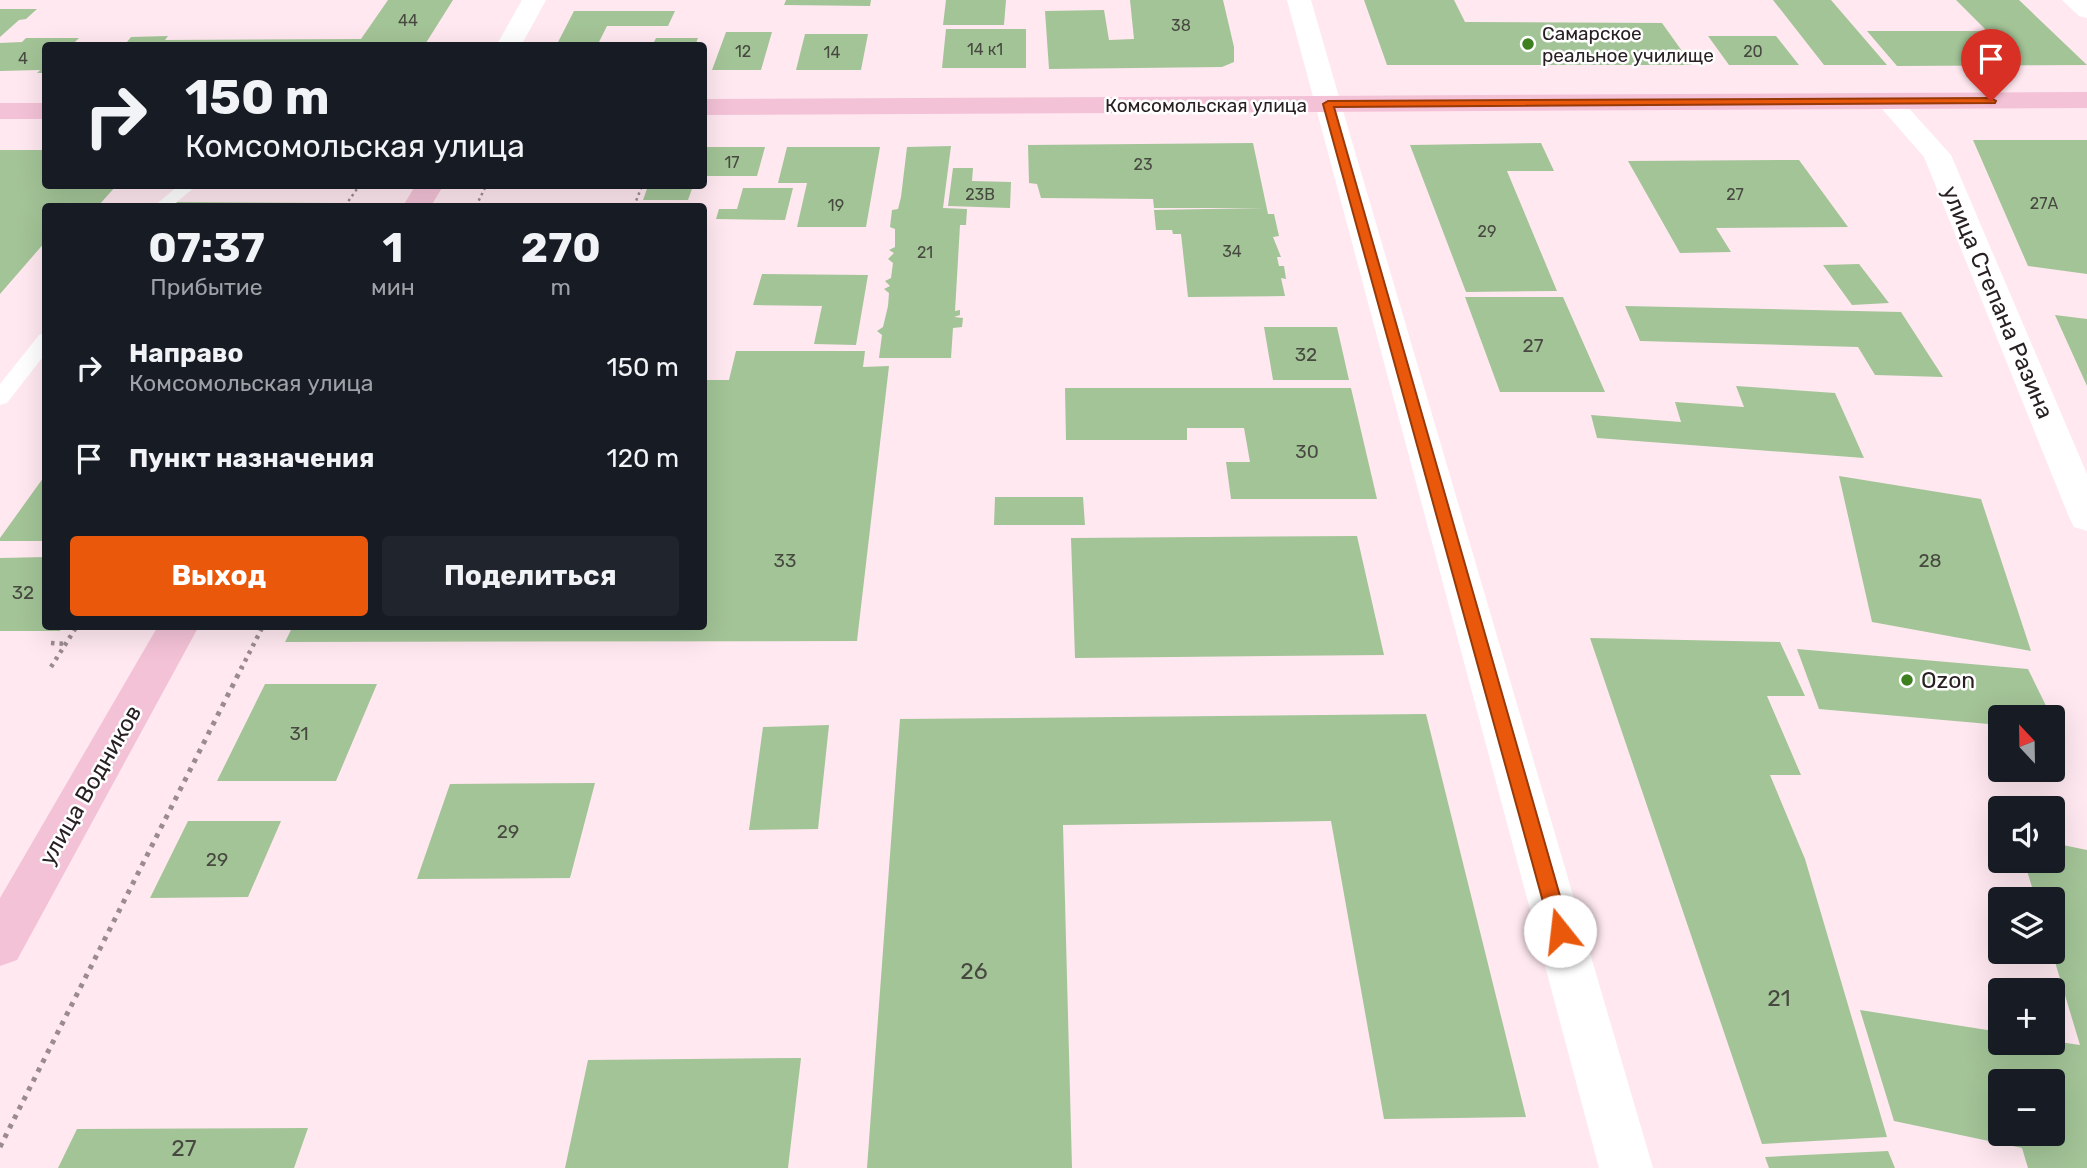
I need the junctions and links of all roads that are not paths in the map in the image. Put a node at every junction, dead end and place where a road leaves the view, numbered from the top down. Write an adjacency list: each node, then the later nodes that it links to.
1 (534, 0): 5 (street)
2 (1299, 0): 8 (street)
3 (2074, 0): 4 (street)
4 (2087, 11)
5 (510, 42)
6 (2087, 100): 7 (main road, Комсомольская улица)
7 (1888, 101): 8 (main road, Комсомольская улица); 16 (street, улица Степана Разина)
8 (1328, 104): 9 (main road, Комсомольская улица); 19 (street)
9 (707, 107)
10 (0, 111): 11 (main road)
11 (42, 111)
12 (184, 189): 13 (lane)
13 (166, 203)
14 (42, 344): 15 (lane)
15 (0, 398)
16 (2087, 517)
17 (177, 630): 18 (main road, улица Водников)
18 (0, 943)
19 (1626, 1168)

